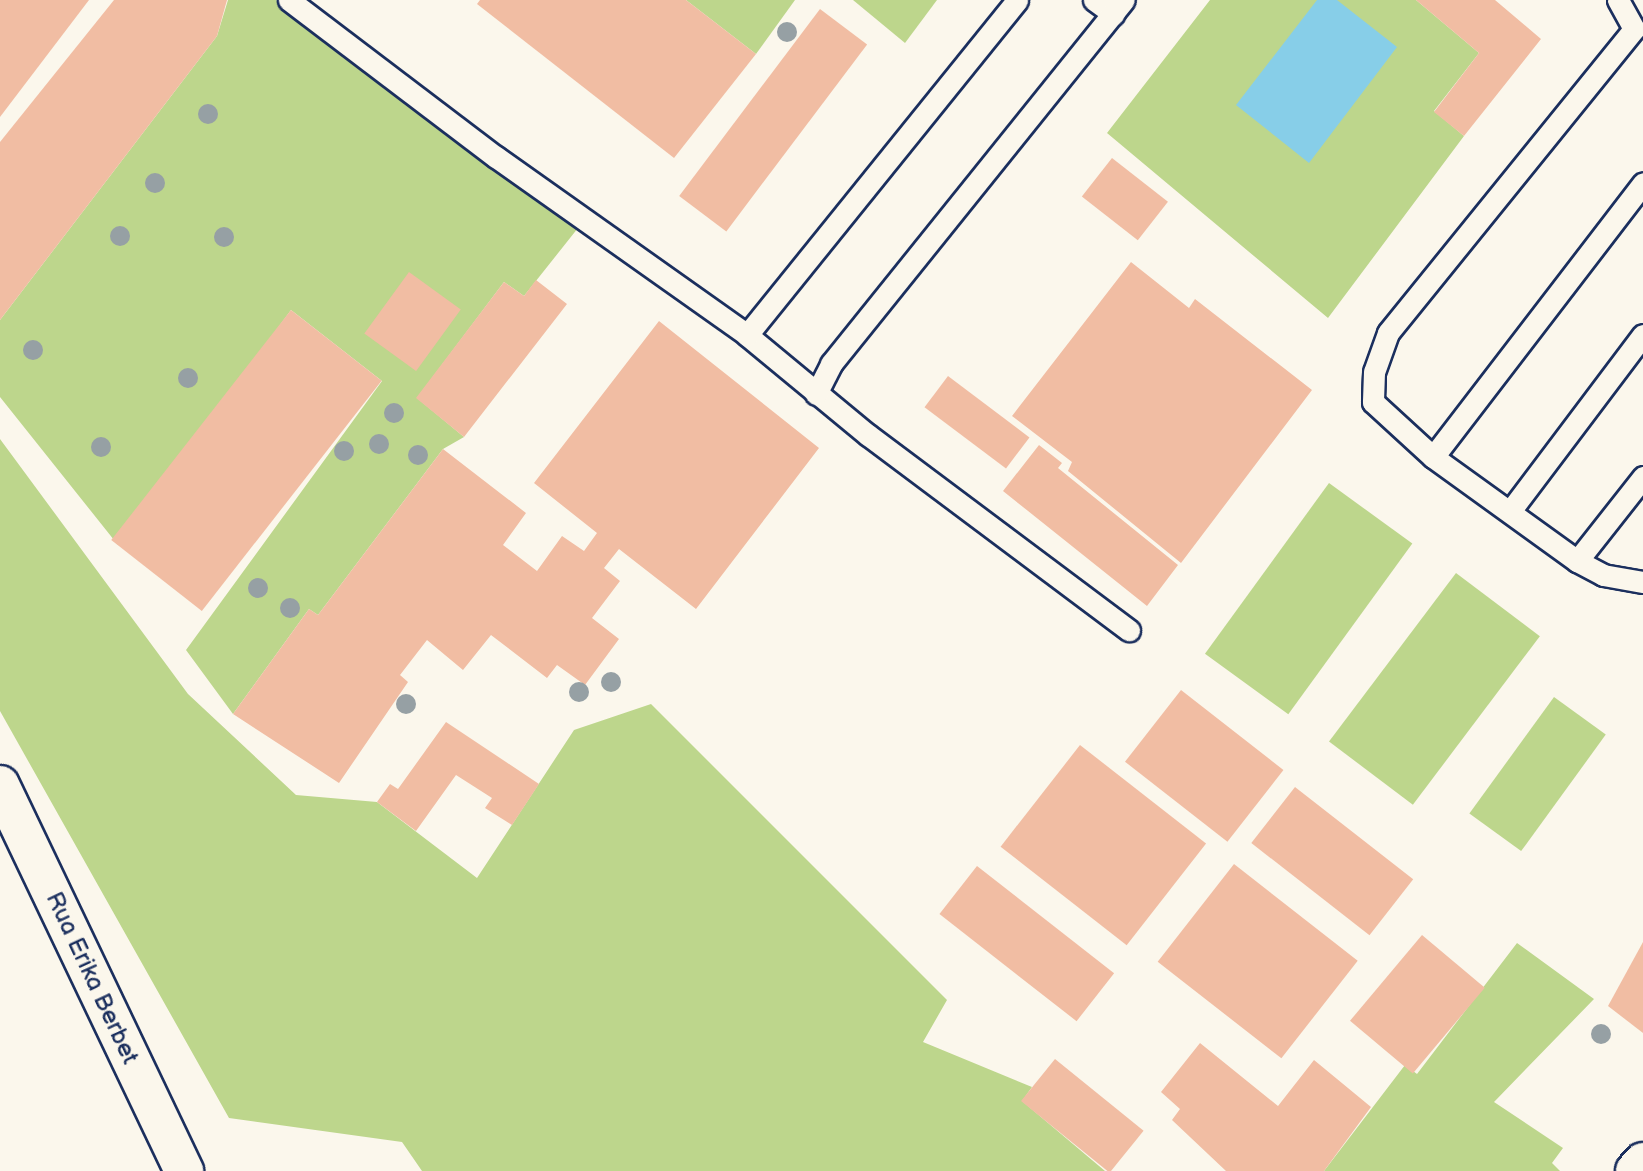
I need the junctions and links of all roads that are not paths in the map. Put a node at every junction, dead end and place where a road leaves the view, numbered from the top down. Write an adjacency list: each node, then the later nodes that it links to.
1 (289, 0): 8 (lane)
2 (1017, 0): 8 (lane)
3 (1094, 0): 5 (lane)
4 (1618, 0): 6 (lane)
5 (1118, 7): 10 (lane)
6 (1638, 22): 11 (lane)
7 (1643, 183): 11 (lane)
8 (747, 335): 10 (lane)
9 (1643, 335): 13 (lane)
10 (816, 394): 16 (lane)
11 (1433, 457): 13 (lane)
12 (1643, 477): 14 (lane)
13 (1511, 510): 14 (lane)
14 (1577, 561): 15 (lane)
15 (1643, 582)
16 (1129, 629)
17 (0, 785): 19 (street, Rua Erika Berbet)
18 (1643, 1162): 20 (street)
19 (184, 1171)
20 (1635, 1171)

